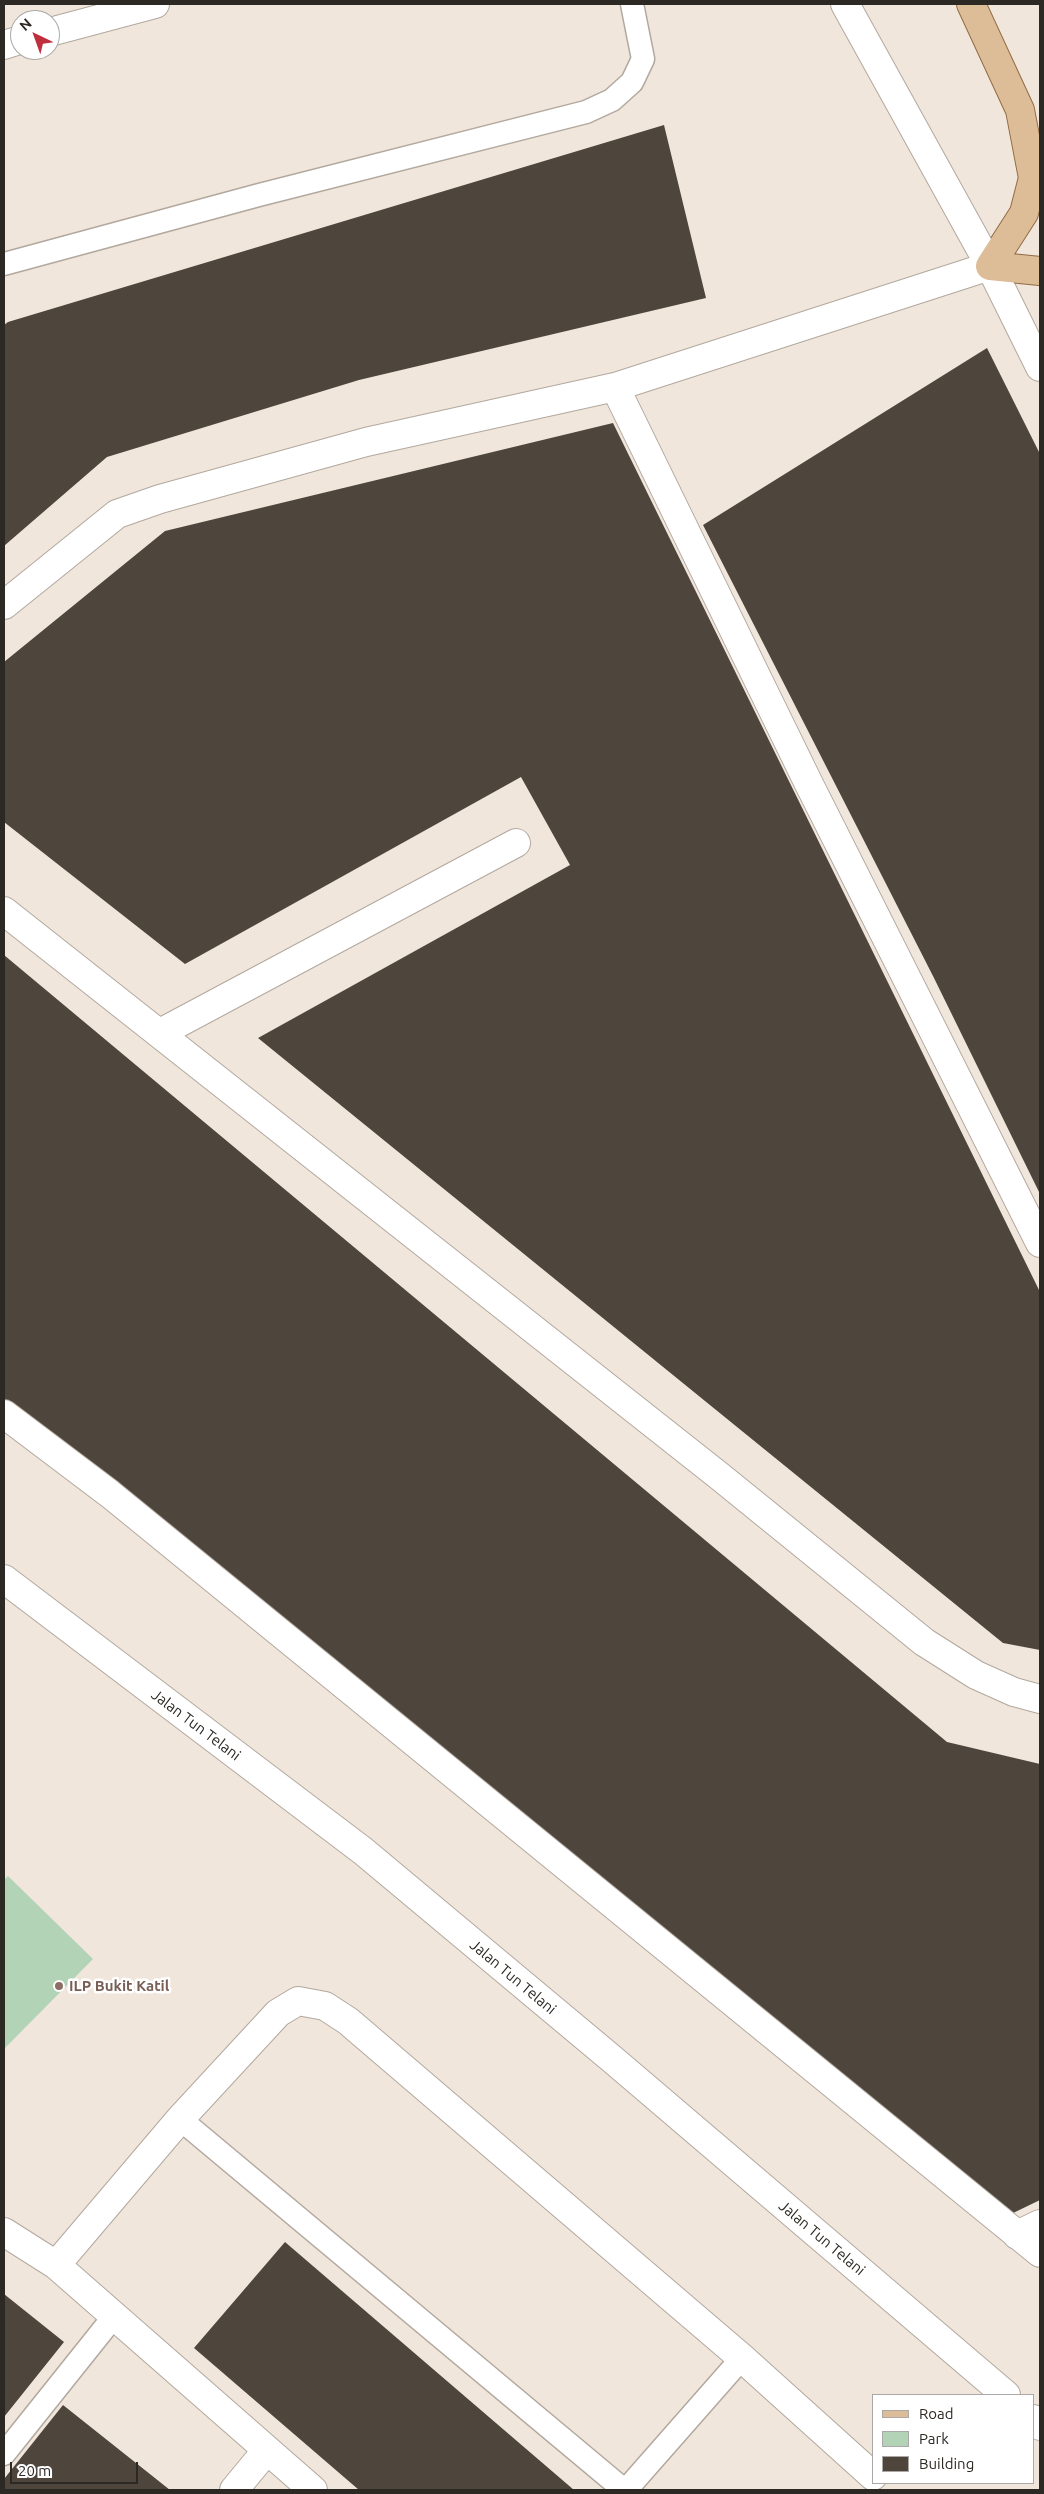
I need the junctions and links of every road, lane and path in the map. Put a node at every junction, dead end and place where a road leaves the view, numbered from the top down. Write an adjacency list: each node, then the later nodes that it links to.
1 (155, 4): 6 (street)
2 (632, 4): 8 (lane)
3 (845, 4): 9 (street)
4 (971, 4): 9 (main road)
5 (981, 4): 7 (main road)
6 (60, 29)
7 (1040, 114)
8 (4, 264)
9 (990, 266): 10 (main road); 11 (street); 12 (street)
10 (1040, 270)
11 (1040, 366)
12 (615, 387): 13 (street); 17 (street)
13 (4, 606)
14 (516, 843): 16 (street)
15 (4, 911): 16 (street)
16 (160, 1033): 20 (street)
17 (1040, 1243)
18 (4, 1414): 22 (street)
19 (4, 1579): 28 (street, Jalan Tun Telani)
20 (1040, 1699)
21 (180, 2119): 25 (street); 27 (street); 34 (lane)
22 (1029, 2229): 24 (street)
23 (4, 2232): 25 (street)
24 (1040, 2253)
25 (56, 2265): 26 (street)
26 (115, 2315): 29 (street); 30 (lane)
27 (742, 2358): 31 (street); 34 (lane)
28 (1005, 2394)
29 (267, 2450): 32 (street); 33 (street)
30 (4, 2454)
31 (872, 2475)
32 (234, 2490)
33 (314, 2490)
34 (625, 2490)

